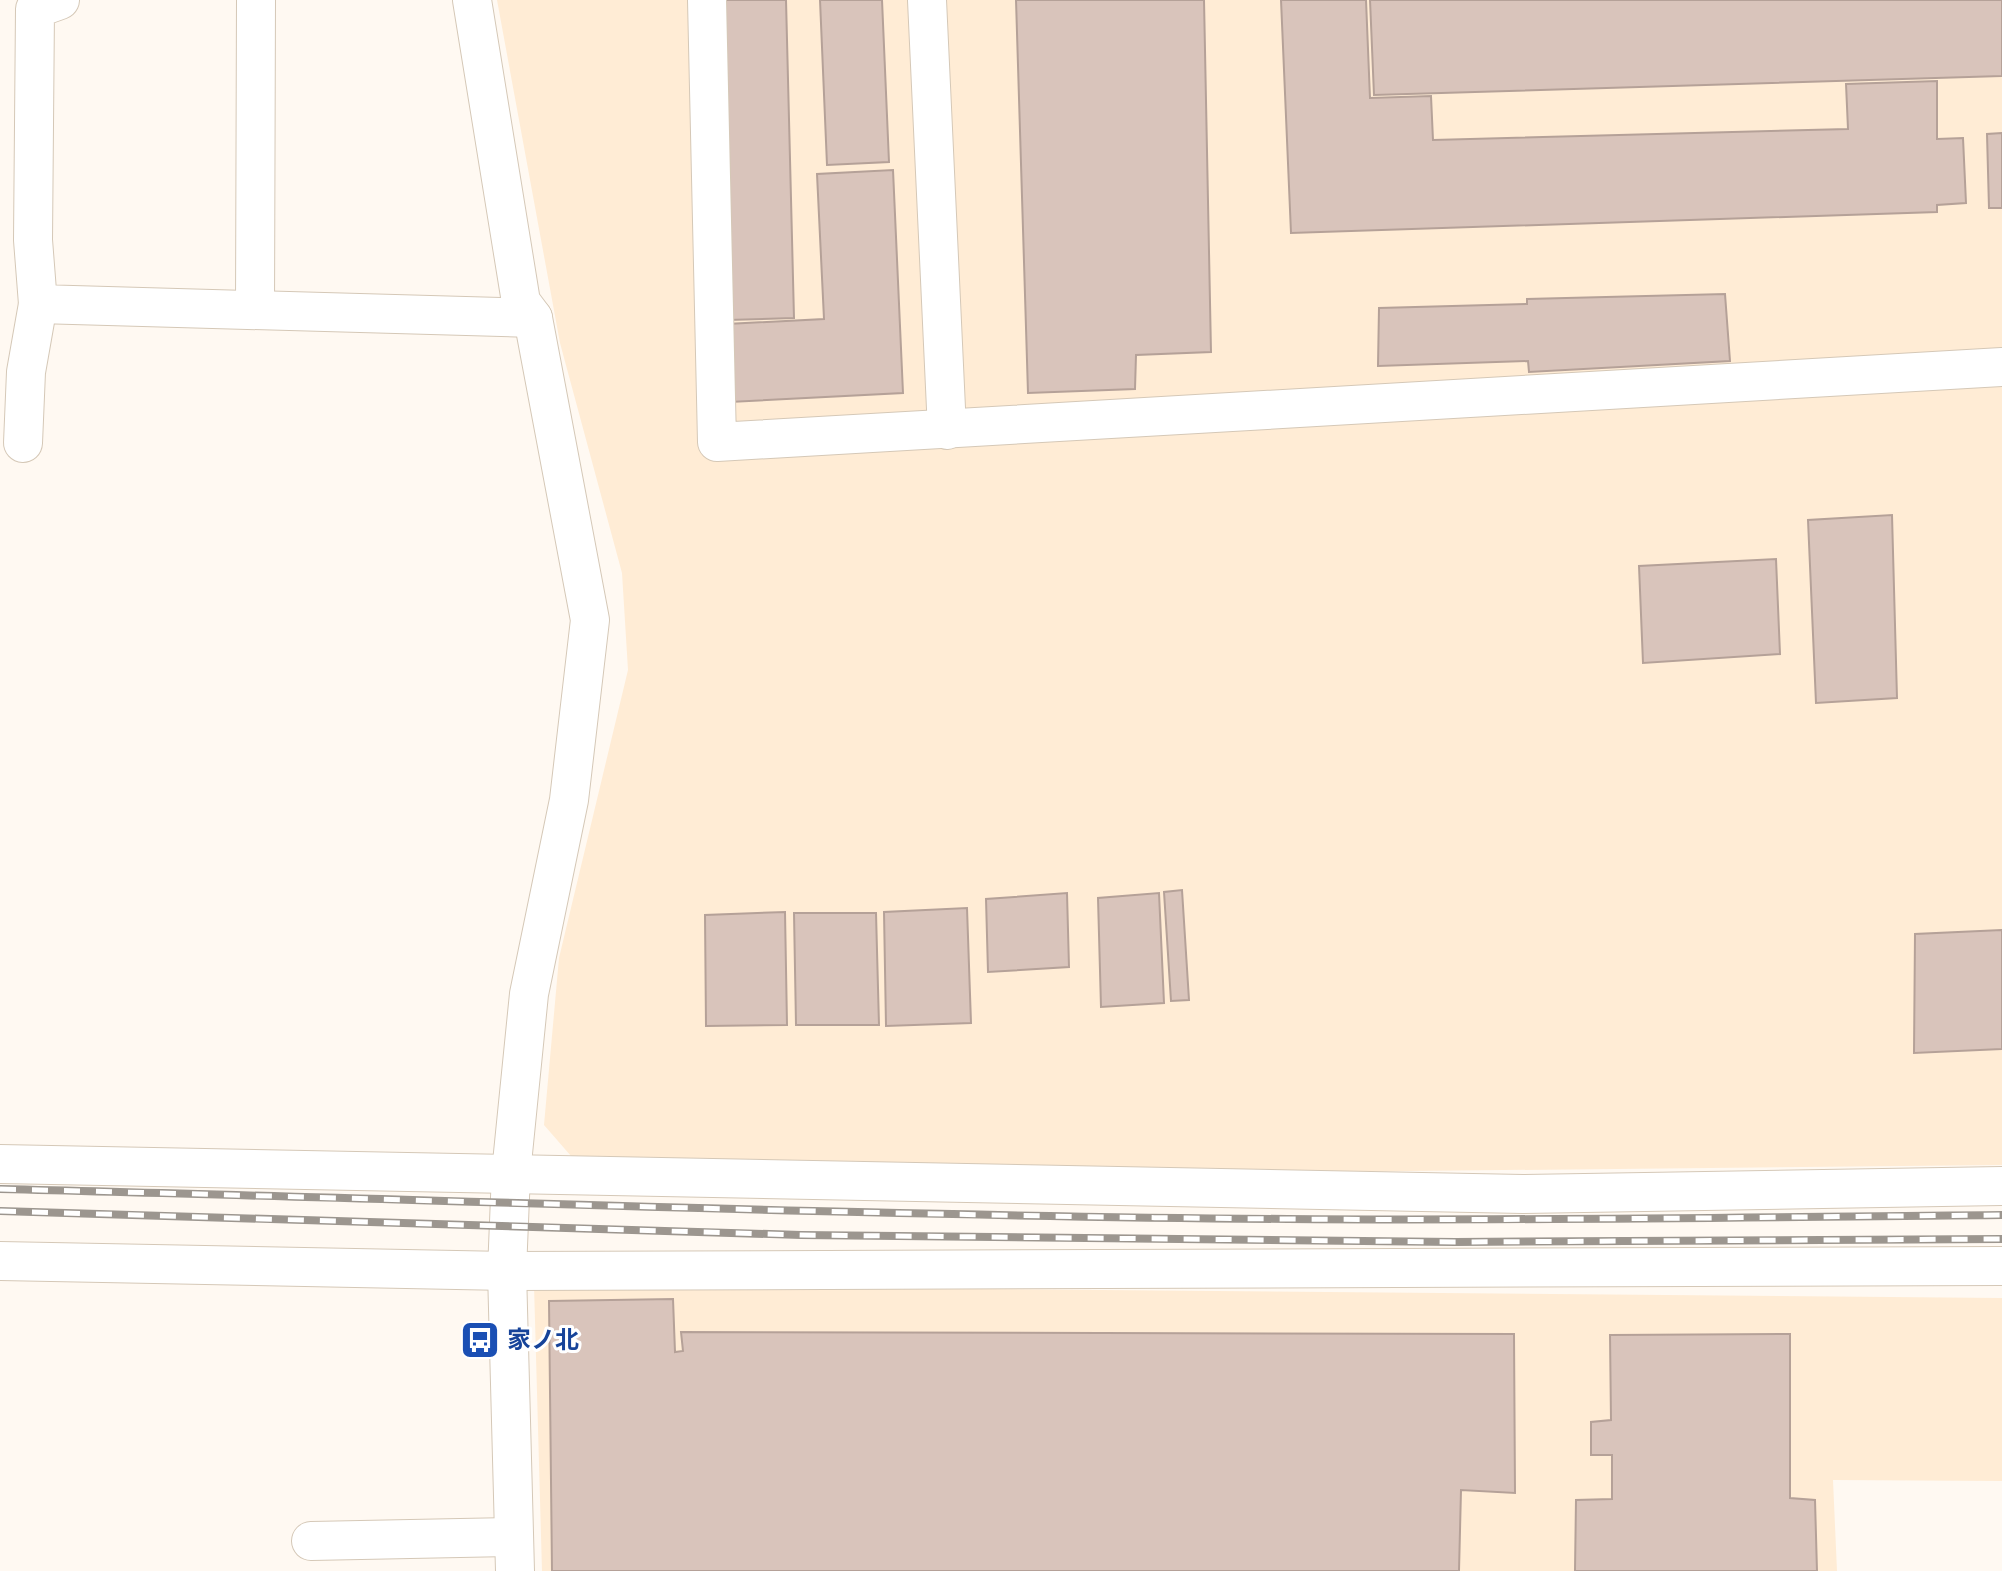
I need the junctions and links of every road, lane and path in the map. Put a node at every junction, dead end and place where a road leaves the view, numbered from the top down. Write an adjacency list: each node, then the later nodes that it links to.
1 (60, 0): 6 (street)
2 (256, 0): 7 (street)
3 (472, 0): 8 (street)
4 (706, 0): 10 (street)
5 (928, 0): 10 (street)
6 (38, 304): 7 (street); 11 (street)
7 (254, 309): 8 (street)
8 (533, 318): 13 (street)
9 (2002, 368): 10 (street)
10 (947, 430)
11 (23, 443)
12 (0, 1164): 13 (street)
13 (511, 1173): 14 (street); 17 (street)
14 (2002, 1186)
15 (0, 1261): 17 (street)
16 (2002, 1266): 17 (street)
17 (507, 1271): 19 (street)
18 (311, 1541): 19 (street)
19 (514, 1554)

